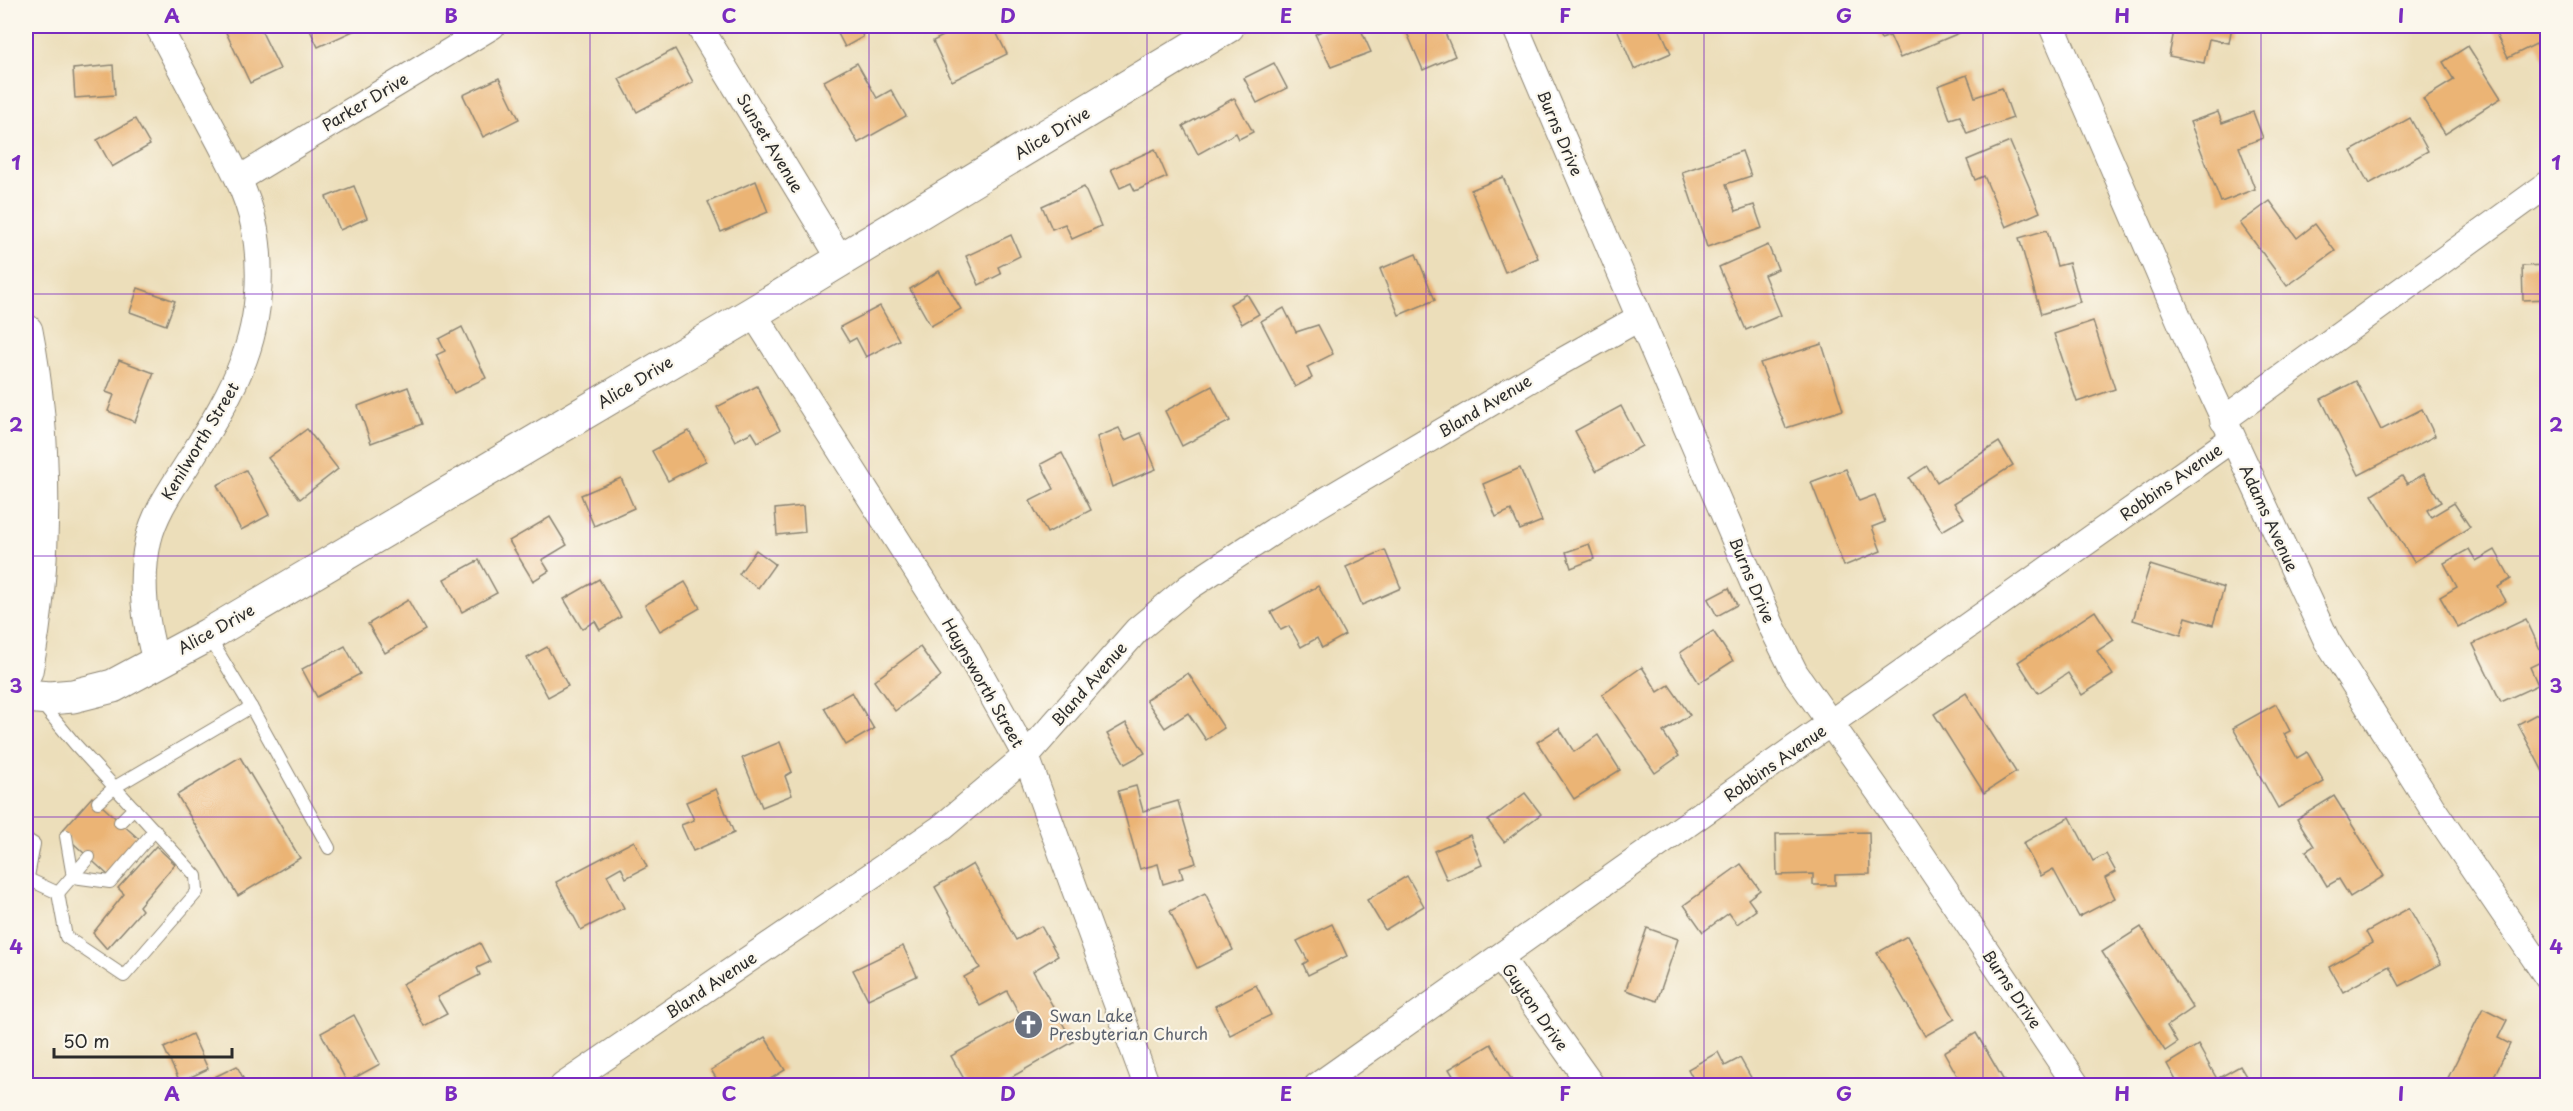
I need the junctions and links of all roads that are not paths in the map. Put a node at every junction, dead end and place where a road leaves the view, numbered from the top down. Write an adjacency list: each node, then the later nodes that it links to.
1 (158, 26): 7 (street, Kenilworth Street)
2 (492, 26): 7 (street, Parker Drive)
3 (699, 26): 9 (street, Sunset Avenue)
4 (1228, 26): 9 (main road, Alice Drive)
5 (1515, 26): 11 (street, Burns Drive)
6 (2052, 26): 13 (street, Adams Avenue)
7 (239, 179): 15 (street, Kenilworth Street)
8 (2547, 184): 13 (street, Robbins Avenue)
9 (841, 260): 10 (main road, Alice Drive)
10 (753, 313): 14 (main road, Alice Drive); 19 (street, Haynsworth Street)
11 (1640, 318): 18 (street, Burns Drive); 19 (street, Bland Avenue)
12 (26, 331): 16 (main road)
13 (2228, 429): 18 (street, Robbins Avenue); 33 (street, Adams Avenue)
14 (208, 635): 15 (main road, Alice Drive); 17 (lane)
15 (156, 662): 16 (main road, Alice Drive)
16 (29, 688): 20 (lane)
17 (251, 707): 20 (lane); 27 (lane)
18 (1830, 724): 32 (street, Robbins Avenue); 38 (street, Burns Drive)
19 (1026, 756): 34 (street, Bland Avenue); 35 (street, Haynsworth Street)
20 (115, 786): 21 (lane); 22 (lane)
21 (98, 802)
22 (134, 808): 23 (lane); 24 (lane)
23 (120, 822)
24 (155, 830): 29 (lane); 31 (lane)
25 (66, 836): 29 (lane)
26 (26, 839): 30 (lane)
27 (329, 848)
28 (88, 856): 29 (lane)
29 (73, 877): 31 (lane)
30 (26, 883): 31 (lane)
31 (58, 893)
32 (1500, 957): 36 (street, Robbins Avenue); 37 (street, Guyton Drive)
33 (2547, 978)
34 (564, 1086)
35 (1147, 1086)
36 (1317, 1086)
37 (1592, 1086)
38 (2077, 1086)

